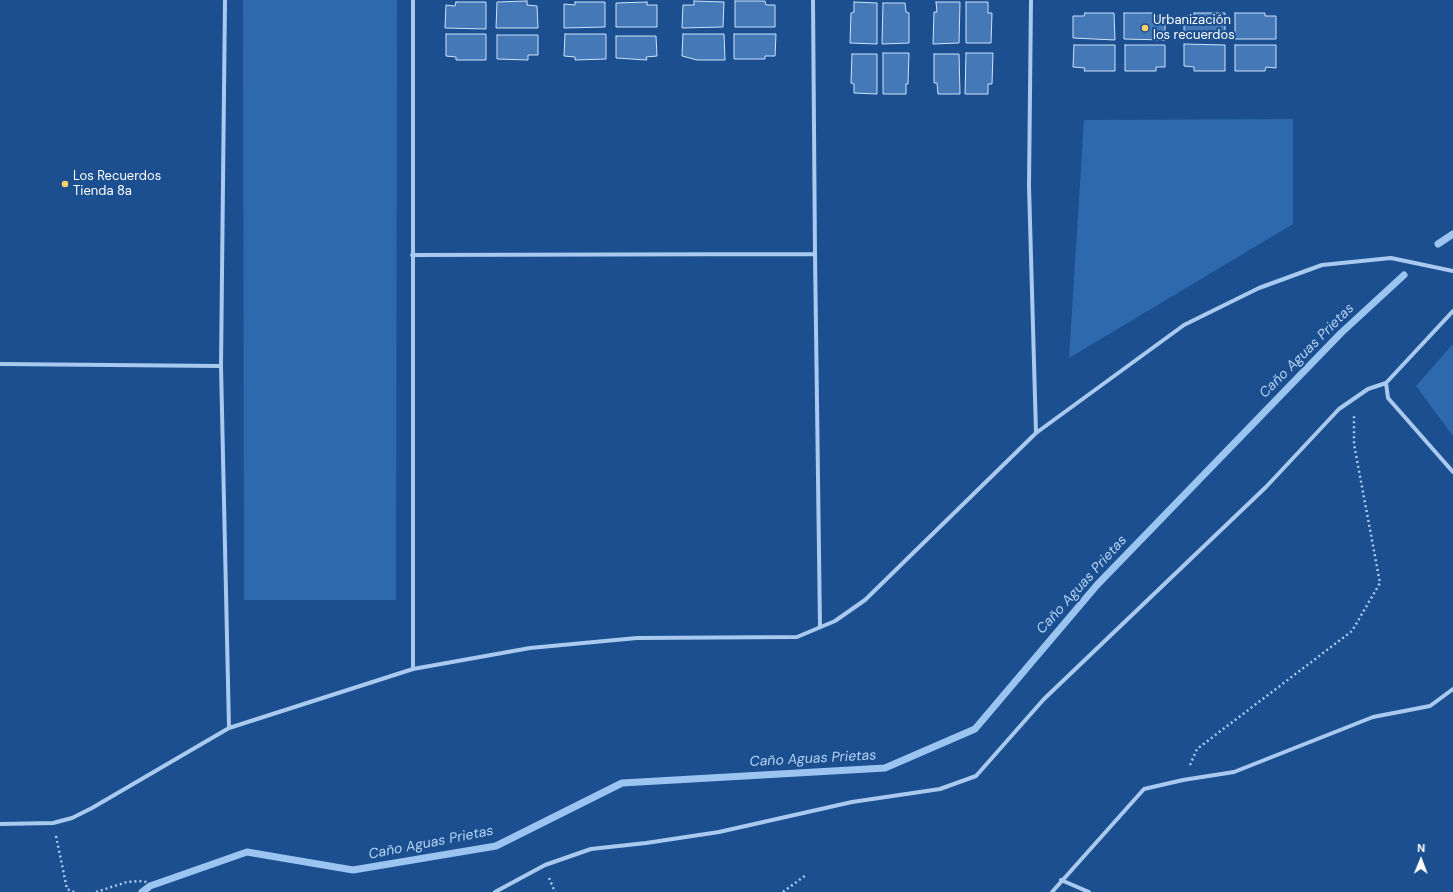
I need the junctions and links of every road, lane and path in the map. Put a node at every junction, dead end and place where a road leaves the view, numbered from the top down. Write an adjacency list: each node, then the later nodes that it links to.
1 (225, 0): 10 (street)
2 (413, 0): 6 (street)
3 (813, 0): 5 (street)
4 (1031, 0): 13 (street)
5 (815, 254): 6 (street); 15 (street)
6 (412, 255): 16 (street)
7 (1453, 271): 13 (street)
8 (1453, 311): 11 (street)
9 (0, 364): 10 (street)
10 (221, 366): 18 (street)
11 (1386, 383): 12 (street); 14 (street)
12 (1355, 399): 19 (path); 27 (street)
13 (1036, 433): 15 (street)
14 (1453, 472)
15 (820, 627): 16 (street)
16 (413, 669): 18 (street)
17 (1453, 689): 19 (street)
18 (229, 728): 20 (street)
19 (1183, 780): 23 (street)
20 (54, 823): 21 (street); 24 (path)
21 (0, 824)
22 (806, 875): 28 (path)
23 (1061, 880): 29 (street); 30 (street)
24 (74, 892)
25 (96, 892): 26 (path)
26 (149, 892)
27 (495, 892)
28 (783, 892)
29 (1052, 892)
30 (1089, 892)

